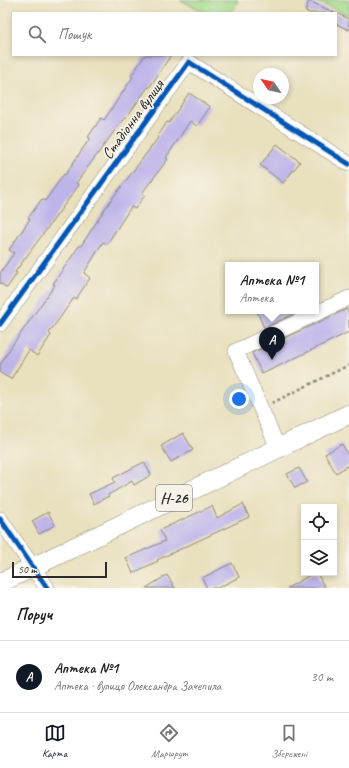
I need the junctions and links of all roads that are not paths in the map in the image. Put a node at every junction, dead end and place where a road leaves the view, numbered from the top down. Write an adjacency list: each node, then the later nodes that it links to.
1 (349, 164): 5 (street, Стадіонна вулиця)
2 (349, 298): 3 (street)
3 (319, 312)
4 (316, 314): 7 (street)
5 (0, 324)
6 (349, 414): 7 (main road, Н-26)
7 (278, 448): 9 (main road, Н-26)
8 (0, 520): 9 (street)
9 (34, 567): 10 (main road, Н-26); 11 (street)
10 (0, 583)
11 (47, 588)

